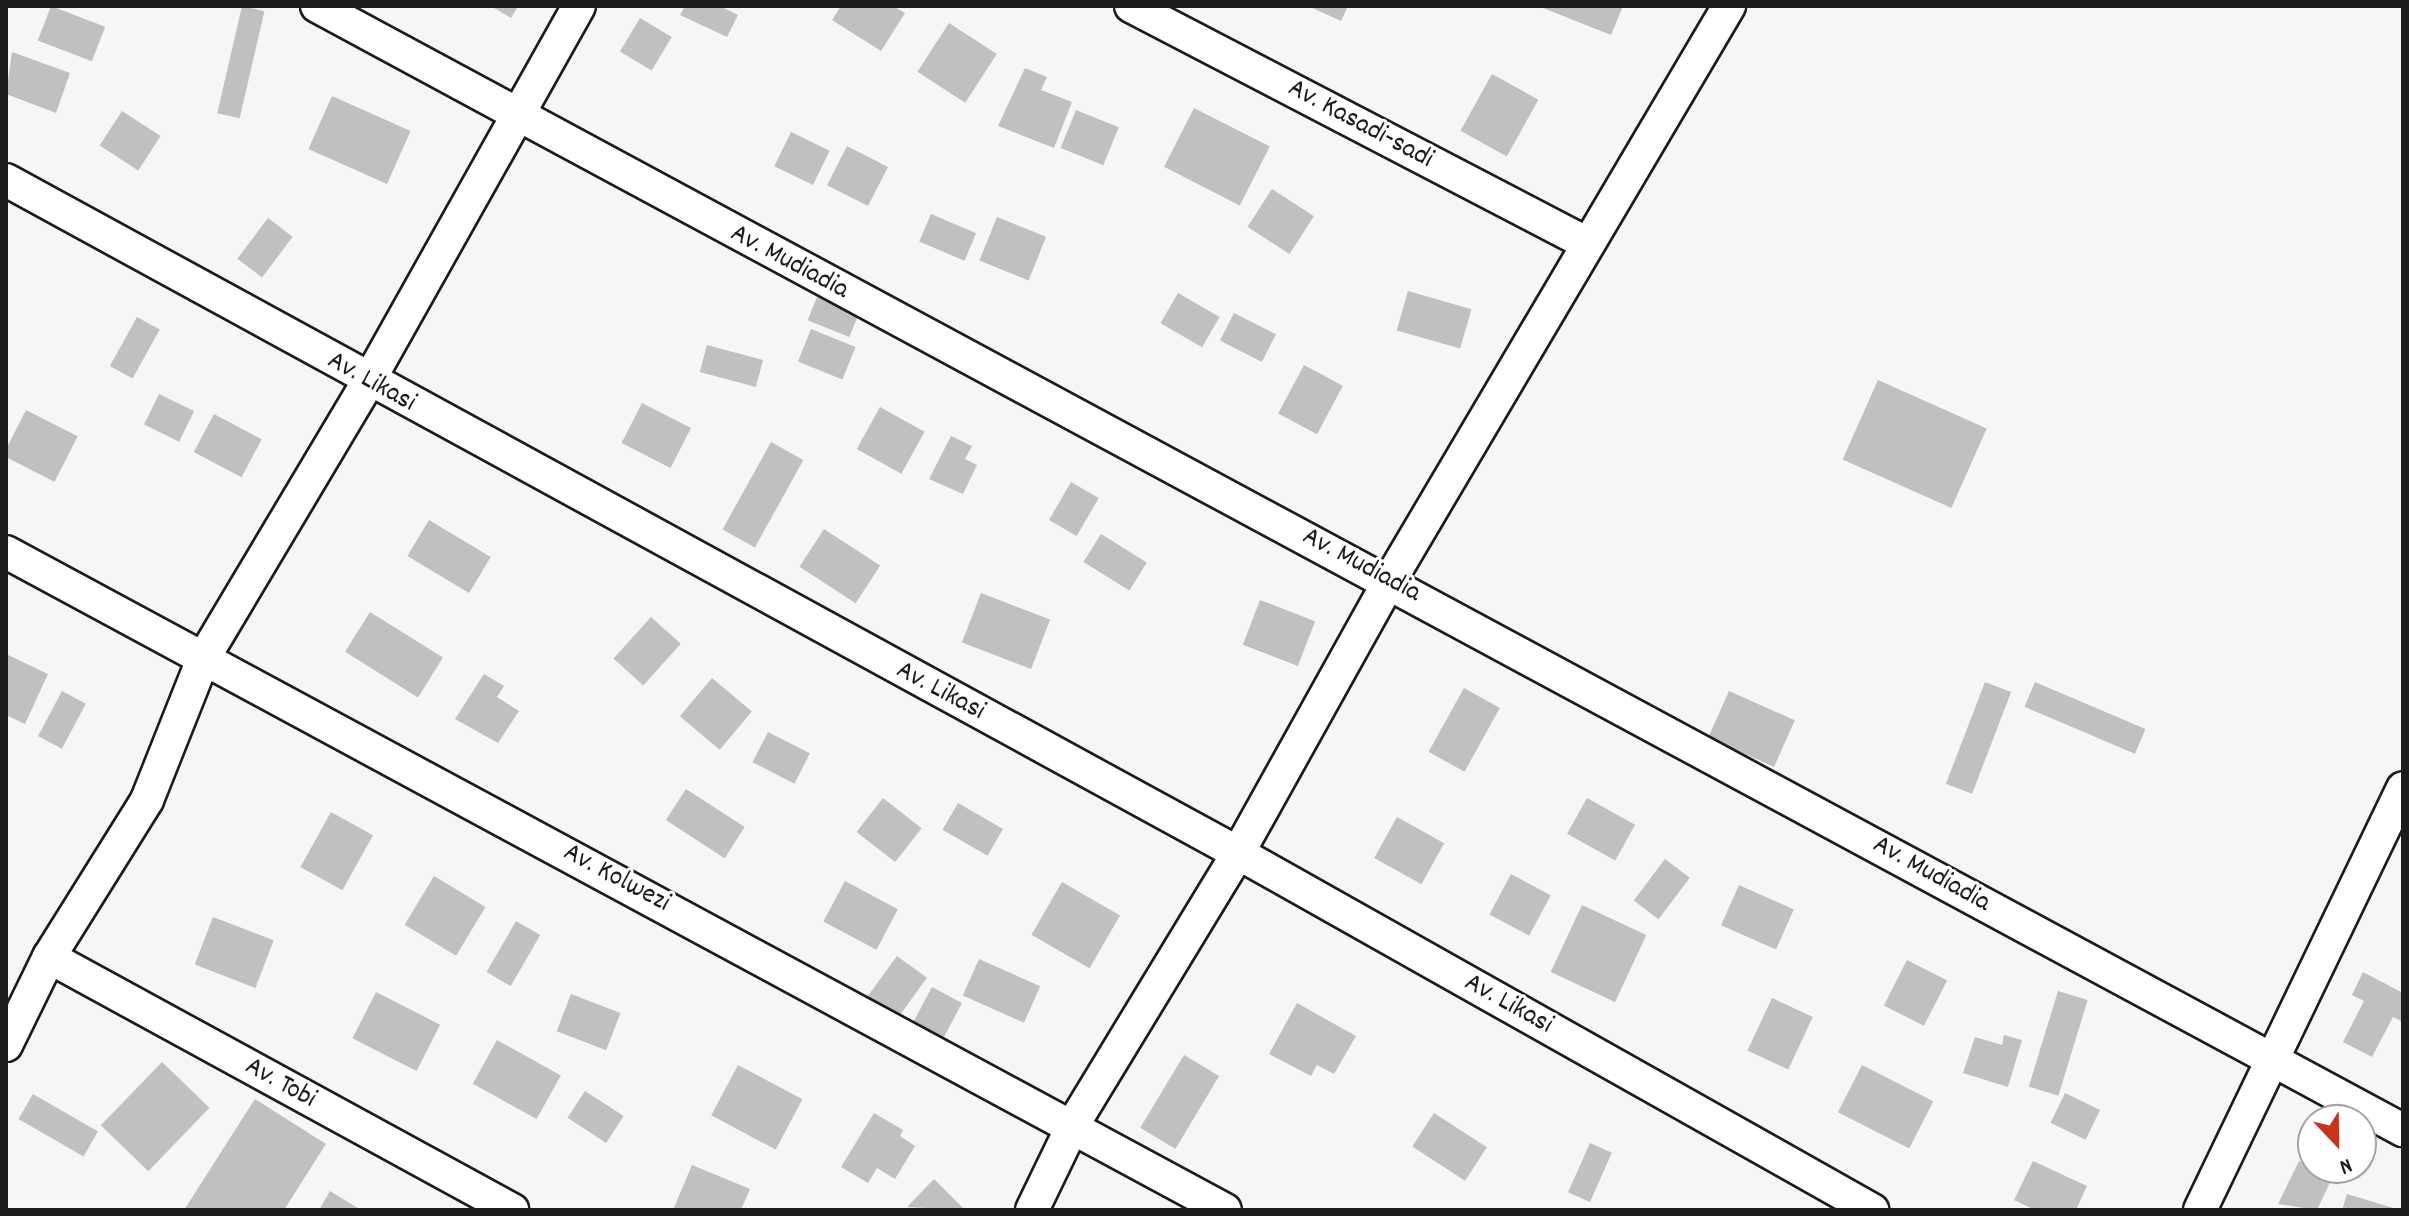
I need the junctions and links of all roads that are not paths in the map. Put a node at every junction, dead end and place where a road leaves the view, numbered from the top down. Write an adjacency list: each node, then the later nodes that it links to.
1 (317, 6): 5 (street, Av. Mudiadia)
2 (579, 6): 5 (street)
3 (1131, 6): 7 (street, Av. Kasadi-sadi)
4 (1729, 6): 7 (street)
5 (512, 116): 8 (street); 10 (street, Av. Mudiadia)
6 (6, 180): 8 (street, Av. Likasi)
7 (1588, 244): 10 (street)
8 (368, 382): 11 (street); 13 (street, Av. Likasi)
9 (6, 552): 11 (street, Av. Kolwezi)
10 (1390, 580): 13 (street); 16 (street, Av. Mudiadia)
11 (203, 659): 14 (street); 17 (street, Av. Kolwezi)
12 (2403, 788): 16 (street)
13 (1238, 853): 17 (street); 22 (street, Av. Likasi)
14 (49, 957): 15 (street); 19 (street, Av. Tobi)
15 (6, 1045)
16 (2274, 1062): 18 (street, Av. Mudiadia); 23 (street)
17 (1074, 1123): 20 (street); 21 (street, Av. Kolwezi)
18 (2403, 1130)
19 (512, 1210)
20 (1032, 1210)
21 (1225, 1210)
22 (1872, 1210)
23 (2200, 1210)

